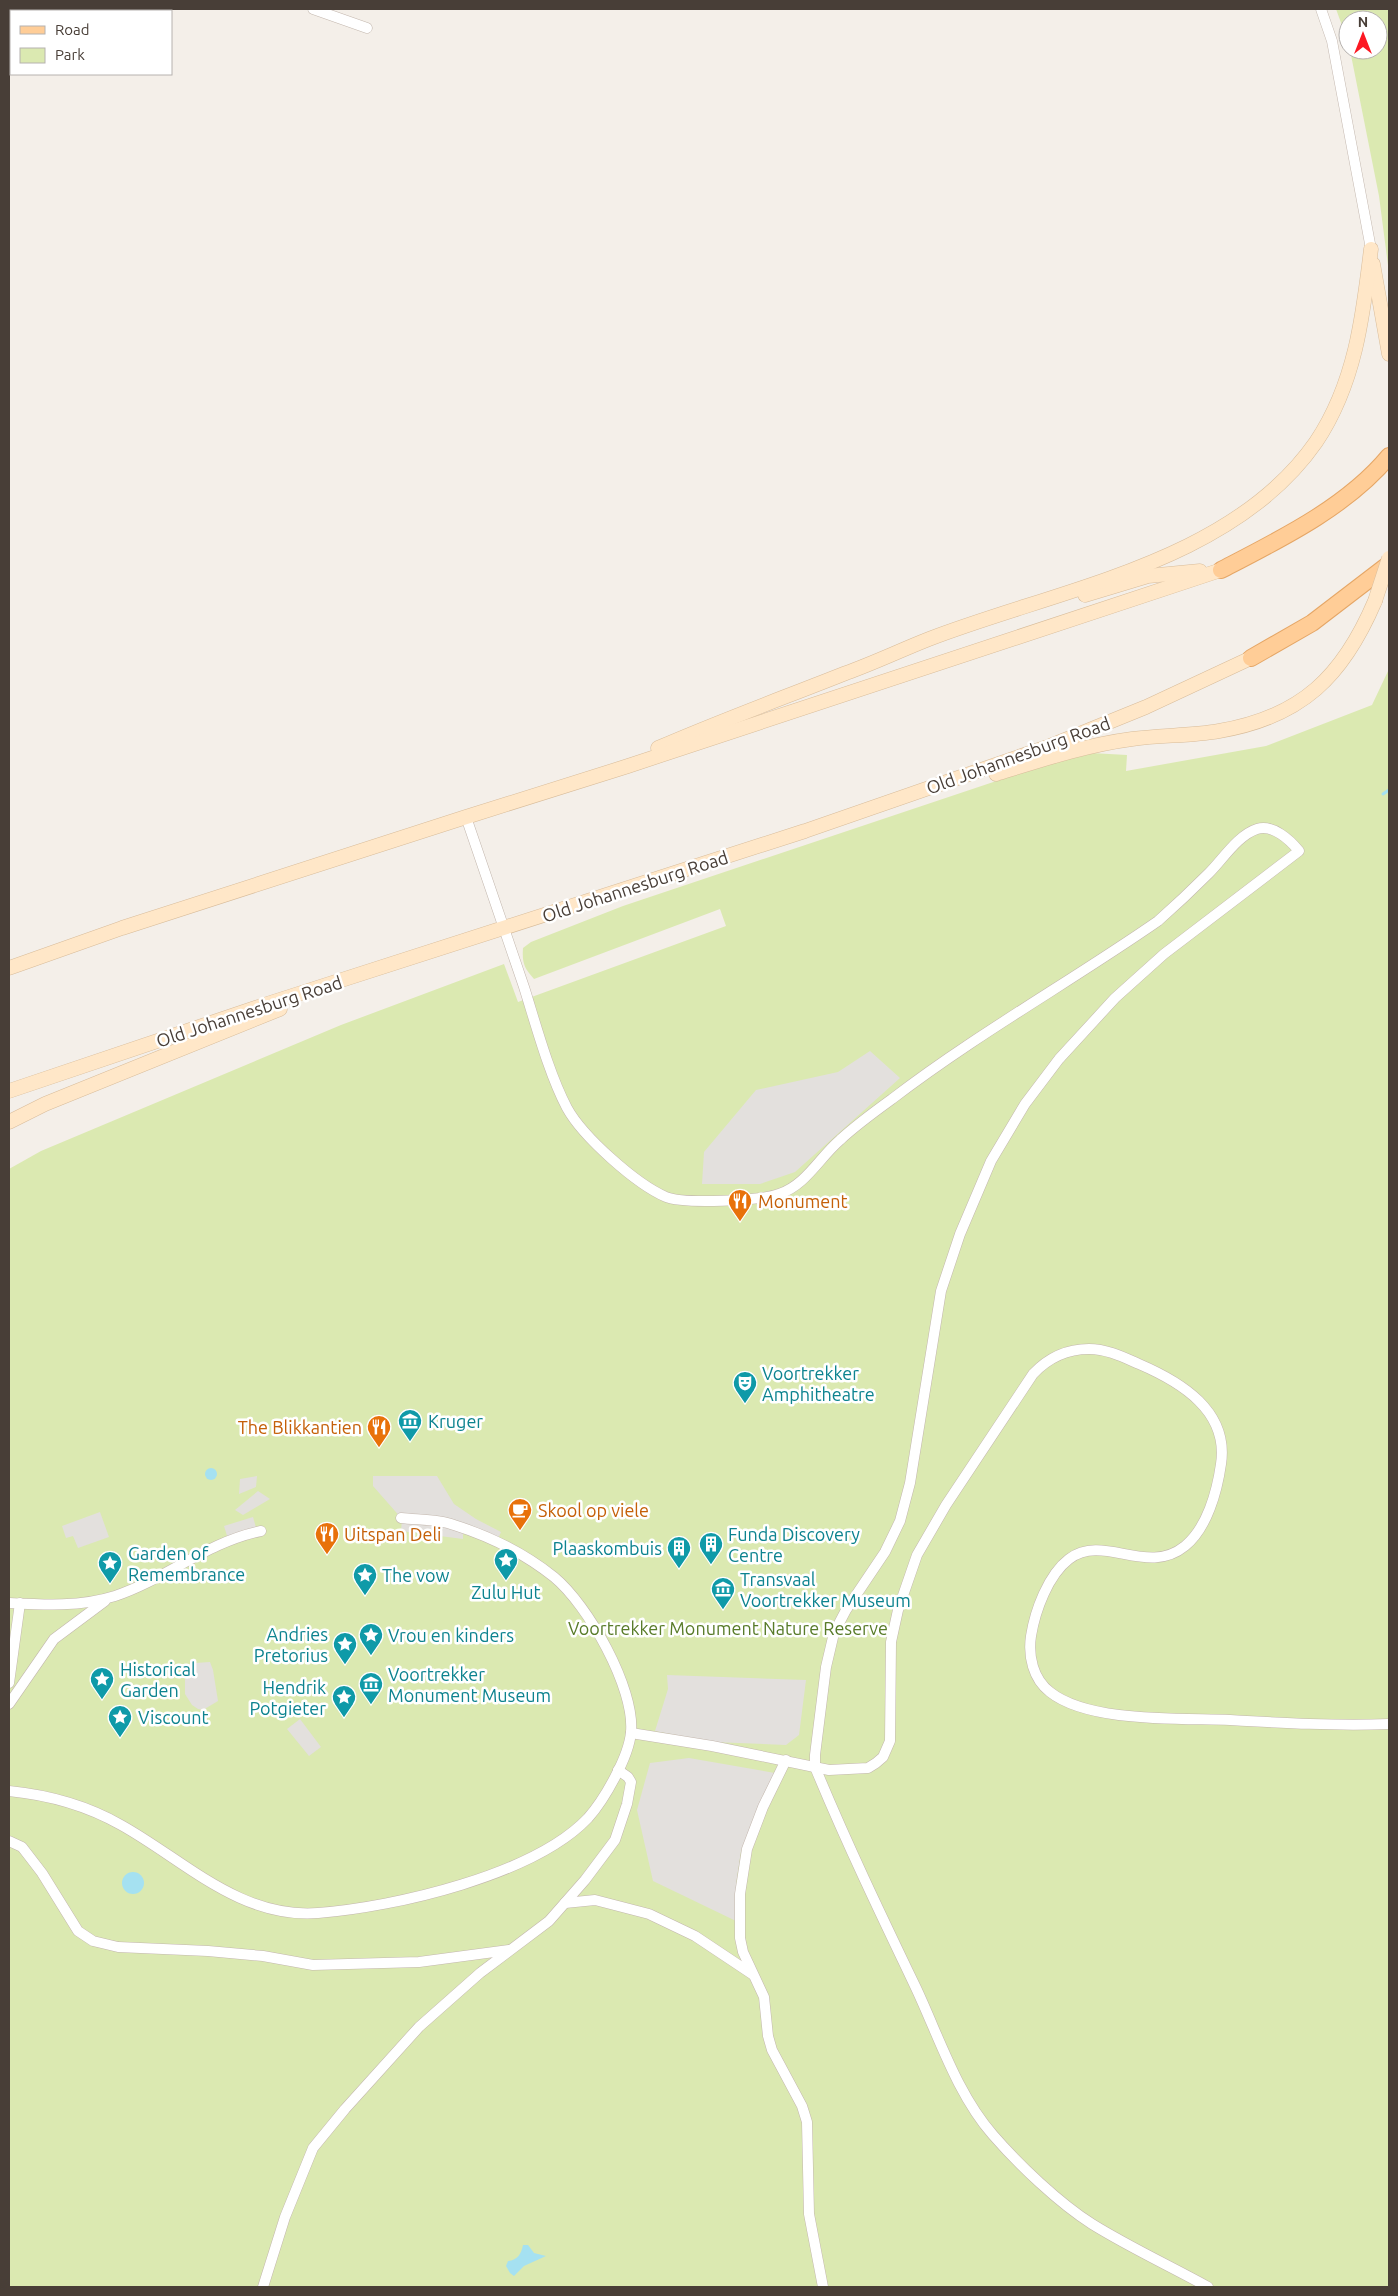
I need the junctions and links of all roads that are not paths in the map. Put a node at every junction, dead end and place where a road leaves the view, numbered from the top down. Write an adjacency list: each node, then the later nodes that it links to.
1 (313, 9): 3 (street)
2 (1321, 9): 4 (street)
3 (367, 28)
4 (1371, 249): 5 (main road); 10 (main road)
5 (1389, 353)
6 (1389, 456): 9 (main road)
7 (1389, 558): 14 (main road, bridge)
8 (1389, 564): 11 (main road)
9 (1221, 570): 10 (main road); 12 (main road)
10 (894, 655): 12 (main road)
11 (1252, 658): 14 (main road, Old Johannesburg Road)
12 (628, 766): 13 (main road)
13 (466, 817): 15 (street); 17 (main road)
14 (806, 831): 15 (main road, Old Johannesburg Road)
15 (504, 928): 16 (main road, Old Johannesburg Road); 30 (street)
16 (388, 967): 18 (main road, Old Johannesburg Road); 19 (main road)
17 (9, 968)
18 (9, 1090)
19 (9, 1122)
20 (401, 1518): 28 (street)
21 (261, 1531): 22 (street)
22 (115, 1596): 24 (street); 26 (street)
23 (9, 1603): 24 (street)
24 (20, 1604): 25 (street)
25 (9, 1683)
26 (9, 1704)
27 (1389, 1724): 30 (street)
28 (631, 1733): 29 (street); 31 (street)
29 (786, 1760): 30 (street); 38 (street)
30 (815, 1767): 41 (street)
31 (618, 1770): 33 (street); 36 (street)
32 (9, 1791): 33 (street)
33 (21, 1792): 34 (street)
34 (9, 1799)
35 (9, 1841): 37 (street)
36 (565, 1903): 37 (street); 38 (street)
37 (510, 1950): 39 (street)
38 (753, 1975): 40 (street)
39 (263, 2287)
40 (823, 2287)
41 (1208, 2287)

